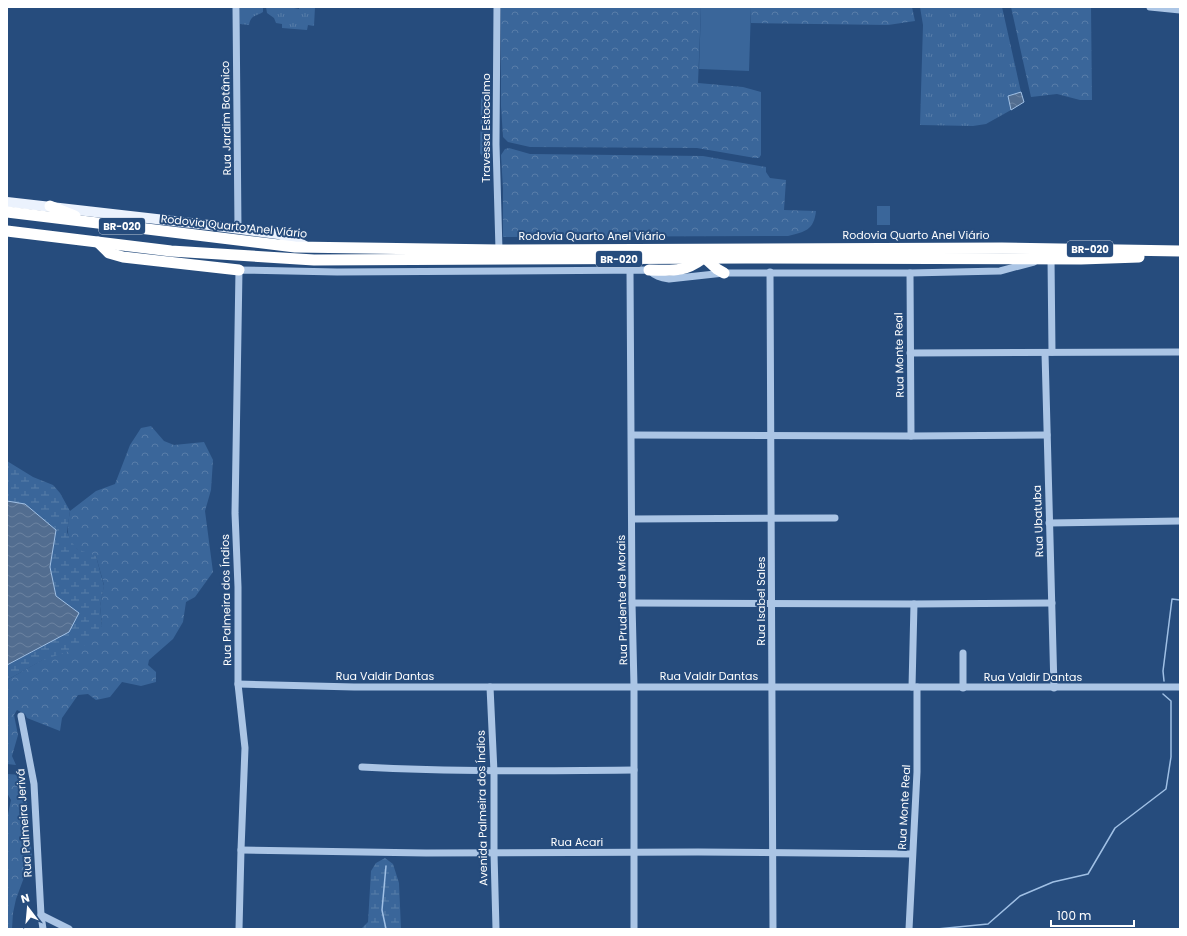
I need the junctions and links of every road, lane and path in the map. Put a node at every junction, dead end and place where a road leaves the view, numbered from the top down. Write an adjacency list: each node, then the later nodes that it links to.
1 (236, 7): 10 (street, Rua Jardim Botânico)
2 (497, 7): 12 (street, Travessa Estocolmo)
3 (1150, 7): 4 (street)
4 (1180, 10)
5 (7, 202): 6 (main road, BR-020)
6 (50, 206): 8 (highway); 10 (main road, BR-020)
7 (7, 212): 8 (highway, Rodovia Quarto Anel Viário / BR-020)
8 (93, 222): 10 (highway, Rodovia Quarto Anel Viário / BR-020)
9 (7, 231): 11 (highway, Rodovia Quarto Anel Viário / BR-020)
10 (237, 235): 12 (highway, Rodovia Quarto Anel Viário / BR-020); 14 (highway)
11 (98, 242): 14 (highway, Rodovia Quarto Anel Viário / BR-020); 17 (highway)
12 (499, 250): 13 (highway, Rodovia Quarto Anel Viário / BR-020)
13 (1180, 254): 15 (highway, Rodovia Quarto Anel Viário / BR-020)
14 (237, 256): 16 (highway, Rodovia Quarto Anel Viário / BR-020)
15 (1049, 258): 16 (highway, Rodovia Quarto Anel Viário / BR-020); 22 (street); 23 (street, Rua Ubatuba)
16 (704, 259): 19 (highway); 21 (highway)
17 (239, 270): 18 (street); 40 (street, Rua Palmeira dos Índios)
18 (630, 270): 19 (street); 26 (street, Rua Prudente de Morais)
19 (649, 270): 21 (street)
20 (770, 272): 21 (street); 22 (street); 27 (street, Rua Isabel Sales)
21 (724, 273)
22 (910, 273): 25 (street, Rua Monte Real)
23 (1049, 352): 24 (street); 25 (street); 28 (street, Rua Ubatuba)
24 (1180, 352)
25 (910, 353): 29 (street, Rua Monte Real)
26 (632, 435): 27 (street); 31 (street, Rua Prudente de Morais)
27 (772, 435): 29 (street); 32 (street, Rua Isabel Sales)
28 (1047, 435): 29 (street); 34 (street, Rua Ubatuba)
29 (911, 436)
30 (835, 518): 32 (street)
31 (632, 519): 32 (street); 35 (street, Rua Prudente de Morais)
32 (771, 519): 36 (street, Rua Isabel Sales)
33 (1180, 521): 34 (street)
34 (1049, 523): 37 (street, Rua Ubatuba)
35 (632, 603): 36 (street); 41 (street, Rua Prudente de Morais)
36 (772, 603): 38 (street); 43 (street, Rua Isabel Sales)
37 (1052, 603): 38 (street); 47 (street, Rua Ubatuba)
38 (914, 604): 44 (street, Rua Monte Real)
39 (963, 653): 46 (street)
40 (238, 684): 42 (street, Rua Valdir Dantas); 52 (street, Rua Palmeira dos Índios)
41 (634, 686): 42 (street, Rua Valdir Dantas); 43 (street, Rua Valdir Dantas); 50 (street, Rua Prudente de Morais)
42 (490, 687): 51 (street, Avenida Palmeira dos Índios)
43 (773, 687): 44 (street, Rua Valdir Dantas); 55 (street, Rua Isabel Sales)
44 (915, 687): 46 (street, Rua Valdir Dantas); 56 (street, Rua Monte Real)
45 (1180, 687): 47 (street, Rua Valdir Dantas)
46 (963, 688): 47 (street, Rua Valdir Dantas)
47 (1054, 688)
48 (21, 716): 57 (street, Rua Palmeira Jerivá)
49 (362, 767): 51 (street)
50 (634, 770): 51 (street); 54 (street, Rua Prudente de Morais)
51 (494, 772): 53 (street, Avenida Palmeira dos Índios)
52 (241, 850): 53 (street, Rua Acari); 60 (street, Rua Palmeira dos Índios)
53 (494, 853): 54 (street, Rua Acari); 61 (street, Avenida Palmeira dos Índios)
54 (634, 853): 55 (street, Rua Acari); 62 (street, Rua Prudente de Morais)
55 (772, 853): 56 (street, Rua Acari); 63 (street, Rua Isabel Sales)
56 (912, 854): 64 (street, Rua Monte Real)
57 (41, 915): 58 (street, Rua Palmeira Jerivá); 59 (street)
58 (43, 929)
59 (69, 929)
60 (239, 929)
61 (496, 929)
62 (634, 929)
63 (773, 929)
64 (909, 929)

